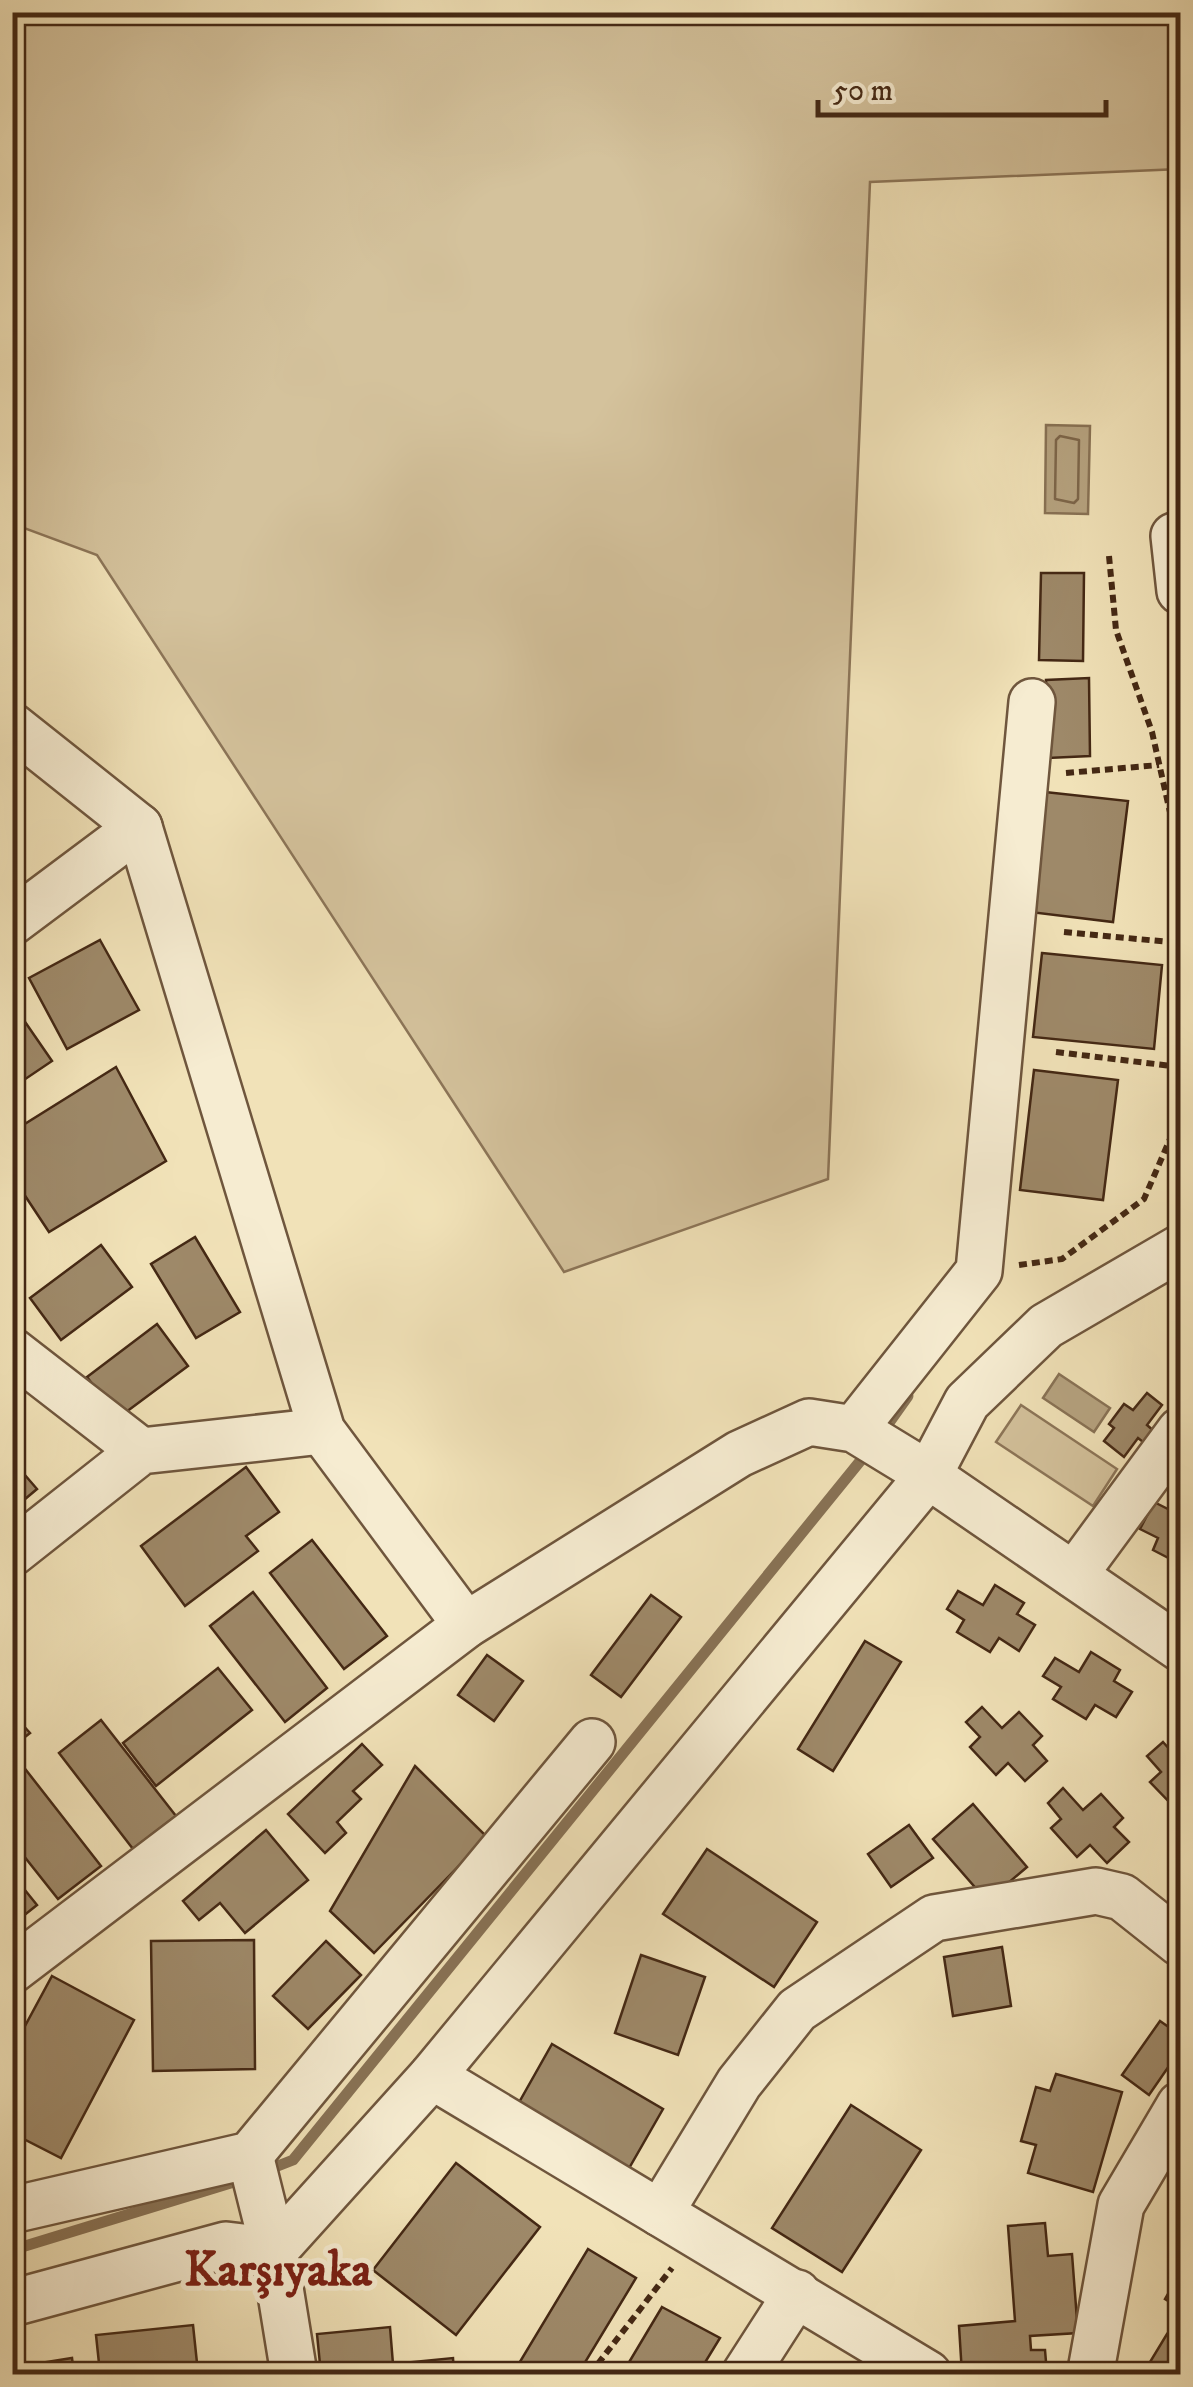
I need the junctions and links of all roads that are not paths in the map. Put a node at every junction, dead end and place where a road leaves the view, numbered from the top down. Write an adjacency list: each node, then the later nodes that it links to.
1 (1180, 534): 2 (street)
2 (1180, 591)
3 (1032, 702): 9 (street)
4 (12, 726): 5 (street)
5 (139, 827): 6 (street); 11 (street)
6 (12, 922)
7 (1180, 1248): 13 (street)
8 (12, 1351): 12 (street)
9 (854, 1430): 13 (street); 16 (street)
10 (1180, 1430): 15 (street)
11 (322, 1431): 12 (street); 16 (street)
12 (141, 1451): 14 (street)
13 (921, 1470): 15 (street); 21 (street)
14 (12, 1553)
15 (1074, 1576): 17 (street)
16 (466, 1625): 20 (street)
17 (1180, 1648)
18 (592, 1742): 23 (street)
19 (1180, 1943): 25 (street)
20 (12, 1970)
21 (432, 2076): 25 (street); 26 (street)
22 (1180, 2105): 32 (street)
23 (250, 2155): 24 (street); 26 (street)
24 (12, 2210)
25 (679, 2224): 27 (street)
26 (274, 2251): 28 (street); 29 (street)
27 (796, 2294): 30 (street); 31 (street)
28 (12, 2303)
29 (294, 2374)
30 (745, 2374)
31 (928, 2374)
32 (1096, 2374)

